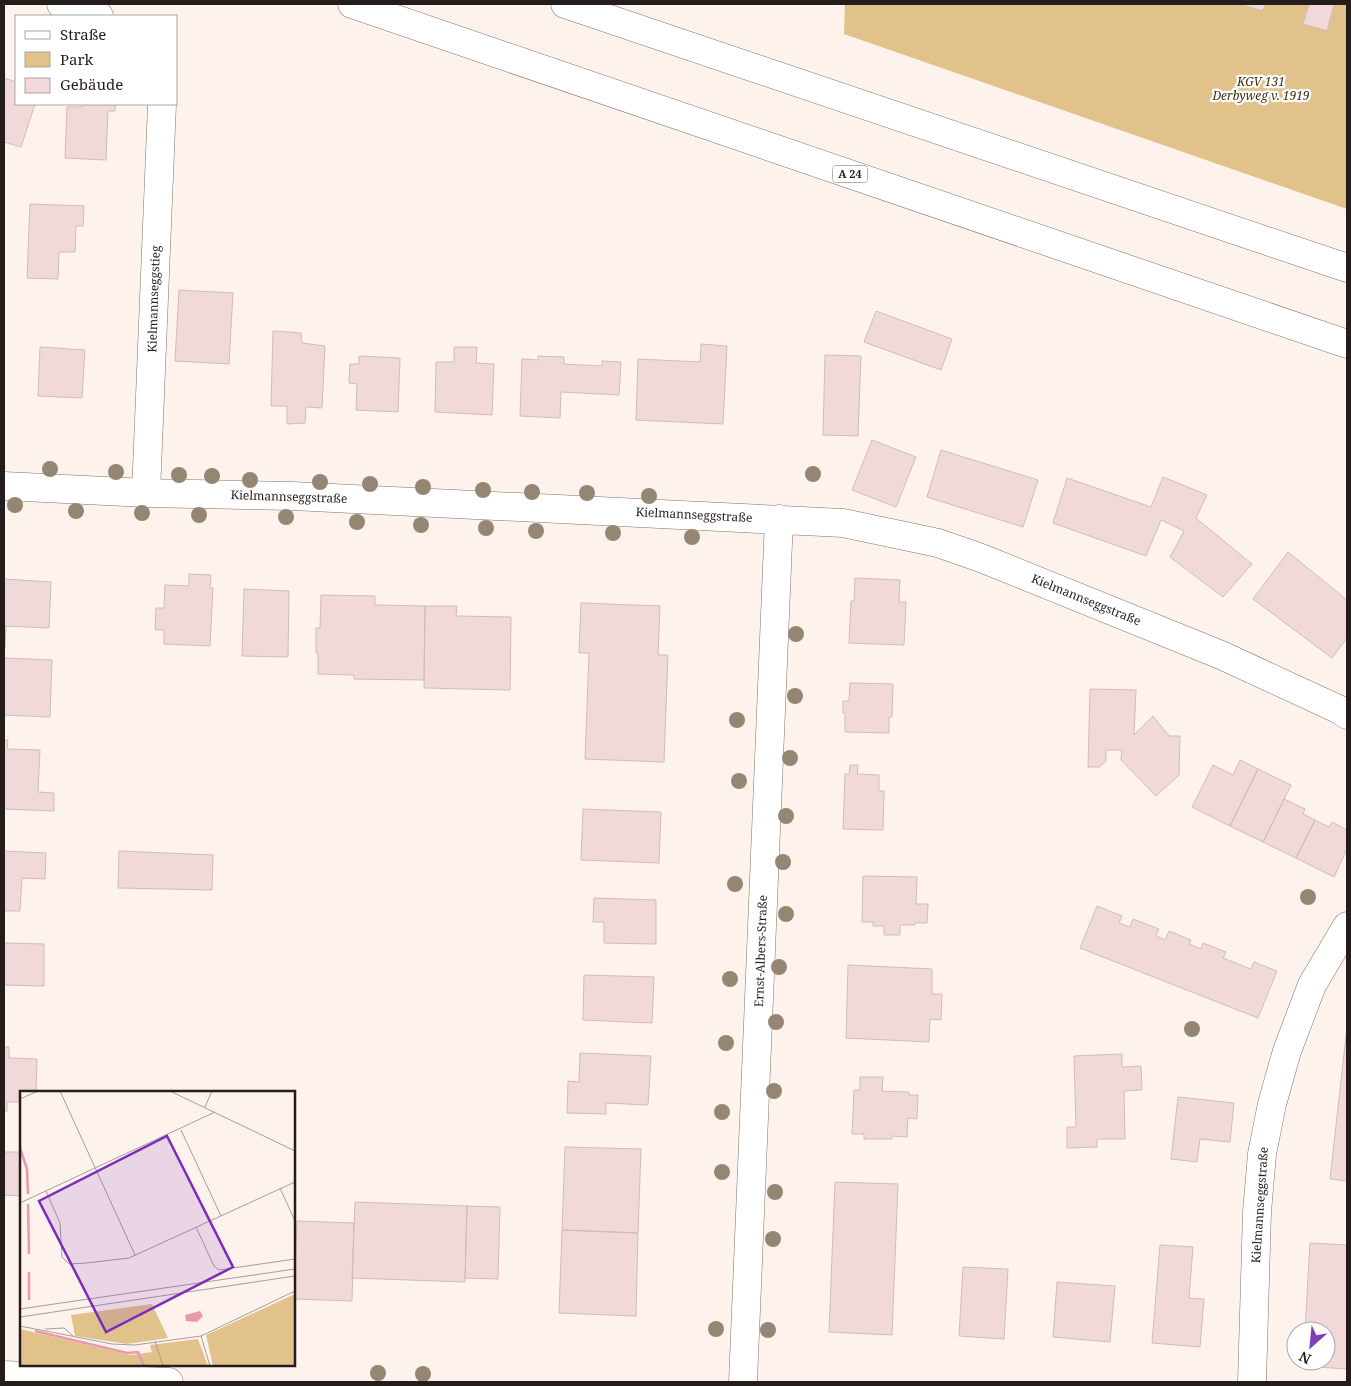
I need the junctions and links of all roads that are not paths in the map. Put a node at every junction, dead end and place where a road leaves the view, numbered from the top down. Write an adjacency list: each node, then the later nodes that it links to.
1 (61, 4): 4 (main road)
2 (352, 4): 7 (main road, A 24)
3 (565, 4): 6 (main road)
4 (96, 15)
5 (162, 105): 9 (main road, Kielmannseggstieg)
6 (1347, 268)
7 (1347, 344)
8 (4, 486): 9 (main road, Kielmannseggstraße)
9 (146, 493): 10 (main road, Kielmannseggstraße)
10 (779, 519): 11 (main road, Kielmannseggstraße); 15 (main road, Ernst-Albers-Straße)
11 (1347, 715)
12 (1347, 926): 16 (main road, Kielmannseggstraße)
13 (4, 1376): 14 (main road)
14 (168, 1382)
15 (743, 1382)
16 (1252, 1382)

